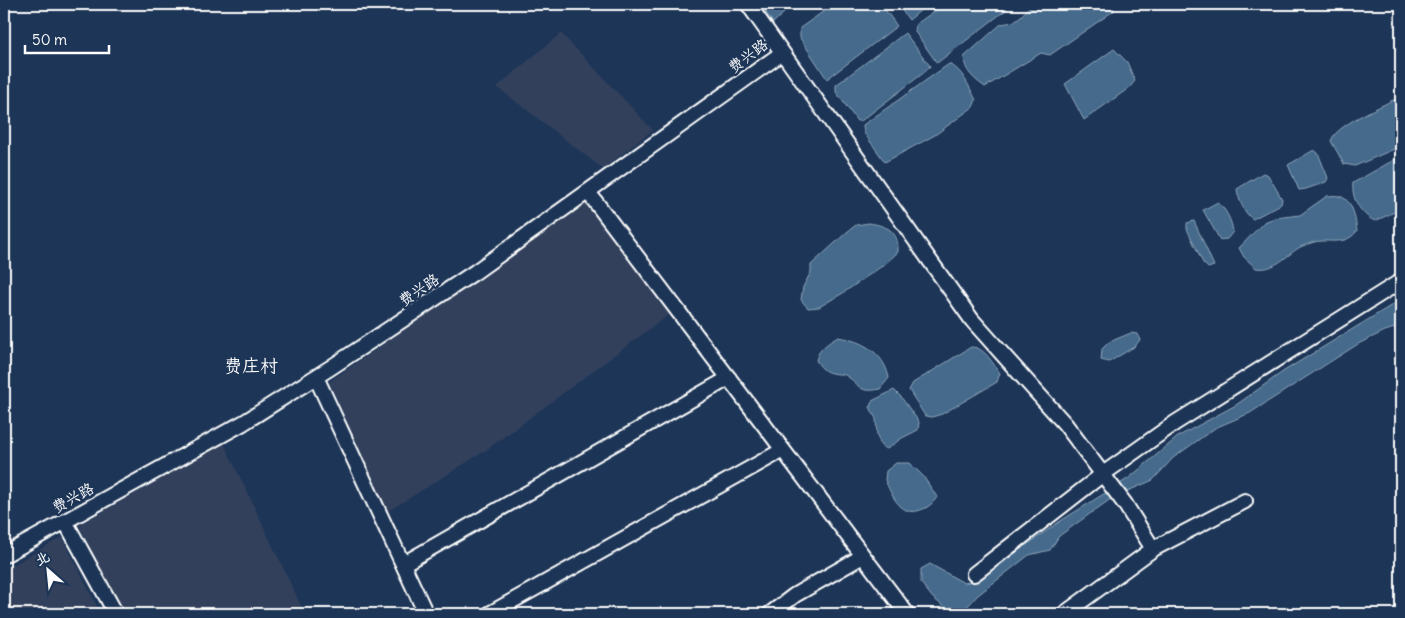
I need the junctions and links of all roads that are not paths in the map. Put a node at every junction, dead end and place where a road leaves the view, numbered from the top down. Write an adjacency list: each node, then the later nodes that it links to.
1 (748, 4): 2 (street, 费兴路)
2 (782, 53): 3 (street, 费兴路); 8 (street)
3 (588, 192): 5 (street, 费兴路); 6 (street)
4 (1401, 281): 8 (street)
5 (316, 377): 10 (street, 费兴路); 14 (street)
6 (729, 378): 7 (street); 14 (street)
7 (783, 450): 13 (street); 18 (street)
8 (1105, 477): 11 (street); 15 (street)
9 (1245, 501): 11 (street)
10 (65, 521): 12 (street, 费兴路); 16 (street)
11 (1153, 549): 21 (street)
12 (4, 555)
13 (864, 556): 19 (street); 20 (street)
14 (403, 564): 17 (street)
15 (974, 574)
16 (116, 614)
17 (426, 614)
18 (489, 614)
19 (770, 614)
20 (908, 614)
21 (1064, 614)

